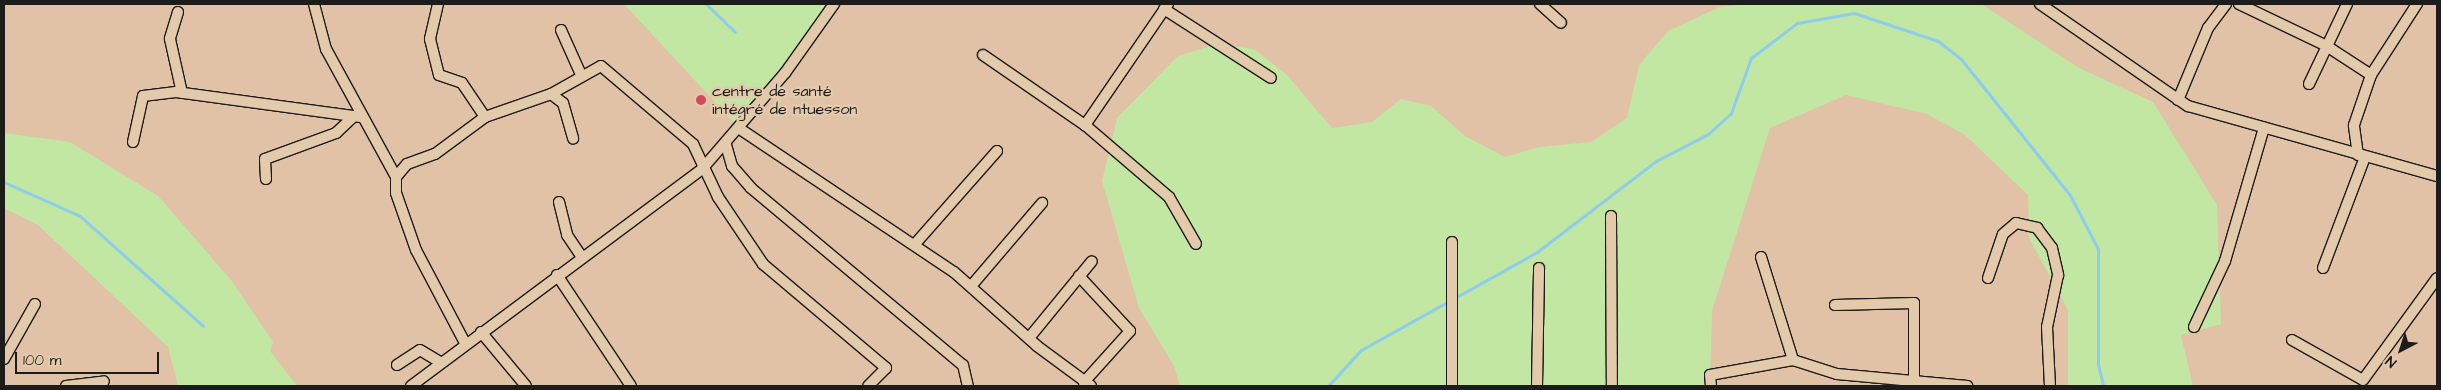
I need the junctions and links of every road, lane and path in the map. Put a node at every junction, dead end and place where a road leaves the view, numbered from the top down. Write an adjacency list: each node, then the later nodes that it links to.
1 (314, 4): 23 (street)
2 (438, 4): 24 (street)
3 (834, 4): 26 (street)
4 (1540, 4): 12 (street)
5 (2040, 4): 22 (street)
6 (2226, 4): 22 (street)
7 (2239, 4): 14 (street)
8 (2347, 4): 14 (street)
9 (2417, 4): 16 (street)
10 (1166, 7): 18 (street); 25 (street)
11 (178, 12): 20 (street)
12 (1561, 23)
13 (561, 30): 17 (street)
14 (2325, 45): 16 (street); 19 (street)
15 (983, 55): 25 (street)
16 (2371, 74): 32 (street)
17 (582, 77): 21 (street); 33 (street)
18 (1271, 78)
19 (2309, 84)
20 (182, 93): 23 (street); 29 (street)
21 (551, 94): 24 (street); 28 (street)
22 (2178, 100): 27 (street)
23 (358, 117): 35 (street); 36 (street)
24 (485, 117): 35 (street)
25 (1085, 125): 42 (street)
26 (740, 128): 30 (street); 41 (street)
27 (2264, 128): 32 (street); 55 (street)
28 (573, 138)
29 (133, 142)
30 (726, 145): 33 (street); 74 (street)
31 (997, 151): 41 (street)
32 (2361, 156): 34 (street); 47 (street)
33 (703, 168): 43 (street); 73 (street)
34 (2437, 176)
35 (396, 177): 59 (street)
36 (266, 179)
37 (559, 202): 43 (street)
38 (1042, 203): 52 (street)
39 (1611, 216): 77 (street)
40 (1452, 242): 75 (street)
41 (915, 244): 52 (street)
42 (1196, 244)
43 (582, 257): 48 (street)
44 (1761, 257): 61 (street)
45 (1092, 261): 49 (street)
46 (1539, 268): 76 (street)
47 (2323, 268)
48 (557, 275): 56 (street); 72 (street)
49 (1079, 276): 57 (street); 68 (street)
50 (1988, 278): 80 (street)
51 (2437, 278): 67 (street)
52 (972, 285): 57 (street)
53 (34, 304): 60 (street)
54 (1834, 305): 65 (street)
55 (2194, 327)
56 (481, 332): 59 (street); 71 (street)
57 (1029, 338): 68 (street)
58 (2292, 340): 67 (street)
59 (465, 343): 62 (street)
60 (4, 359)
61 (1793, 360): 66 (street); 78 (street)
62 (440, 362): 63 (street); 70 (street)
63 (397, 365)
64 (104, 381): 69 (street)
65 (1914, 381): 66 (street); 79 (street)
66 (1894, 382)
67 (2360, 383)
68 (1088, 384)
69 (66, 386)
70 (411, 386)
71 (526, 386)
72 (631, 386)
73 (868, 386)
74 (968, 386)
75 (1452, 386)
76 (1537, 386)
77 (1612, 386)
78 (1711, 386)
79 (1967, 386)
80 (2050, 386)

